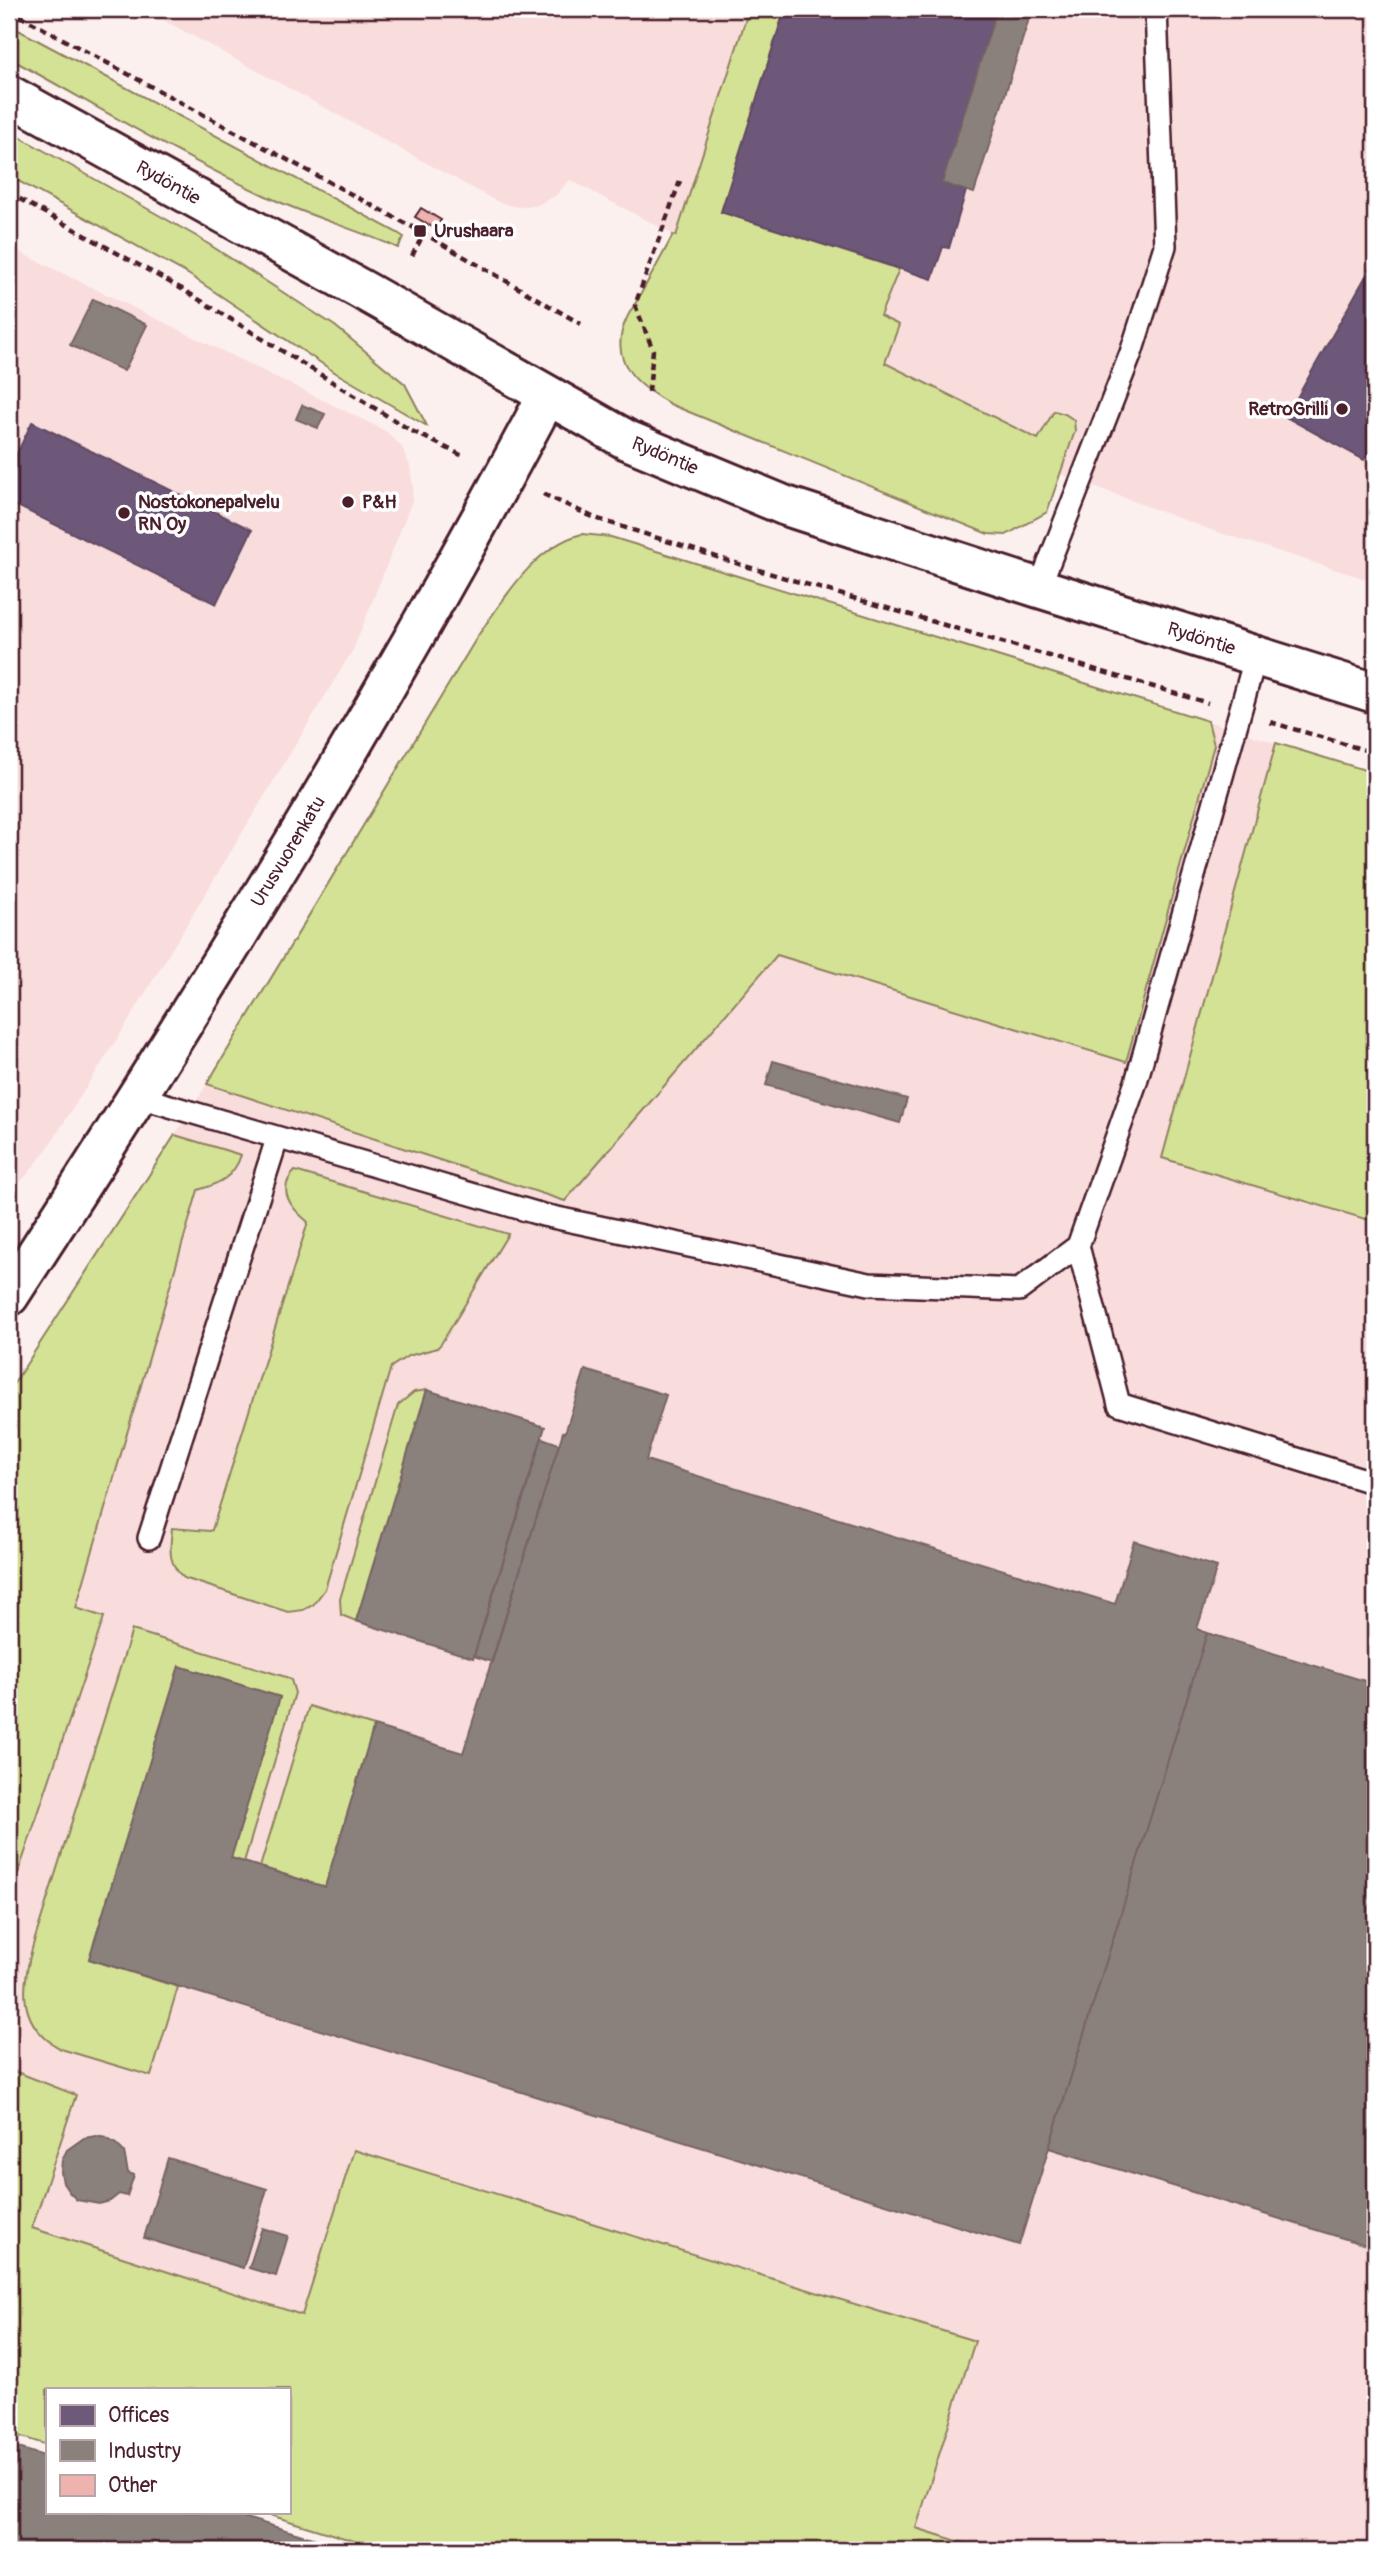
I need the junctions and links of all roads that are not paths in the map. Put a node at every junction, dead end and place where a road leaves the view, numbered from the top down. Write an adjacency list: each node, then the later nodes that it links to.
1 (1156, 9): 4 (lane)
2 (9, 94): 3 (street, Rydöntie)
3 (547, 396): 4 (street, Rydöntie); 7 (street, Urusvuorenkatu)
4 (1039, 588): 5 (street, Rydöntie)
5 (1256, 656): 6 (street, Rydöntie); 9 (lane)
6 (1375, 693)
7 (139, 1097): 8 (lane); 10 (street, Urusvuorenkatu)
8 (277, 1139): 9 (lane); 12 (lane)
9 (1078, 1245): 11 (lane)
10 (9, 1296)
11 (1375, 1483)
12 (149, 1538)

